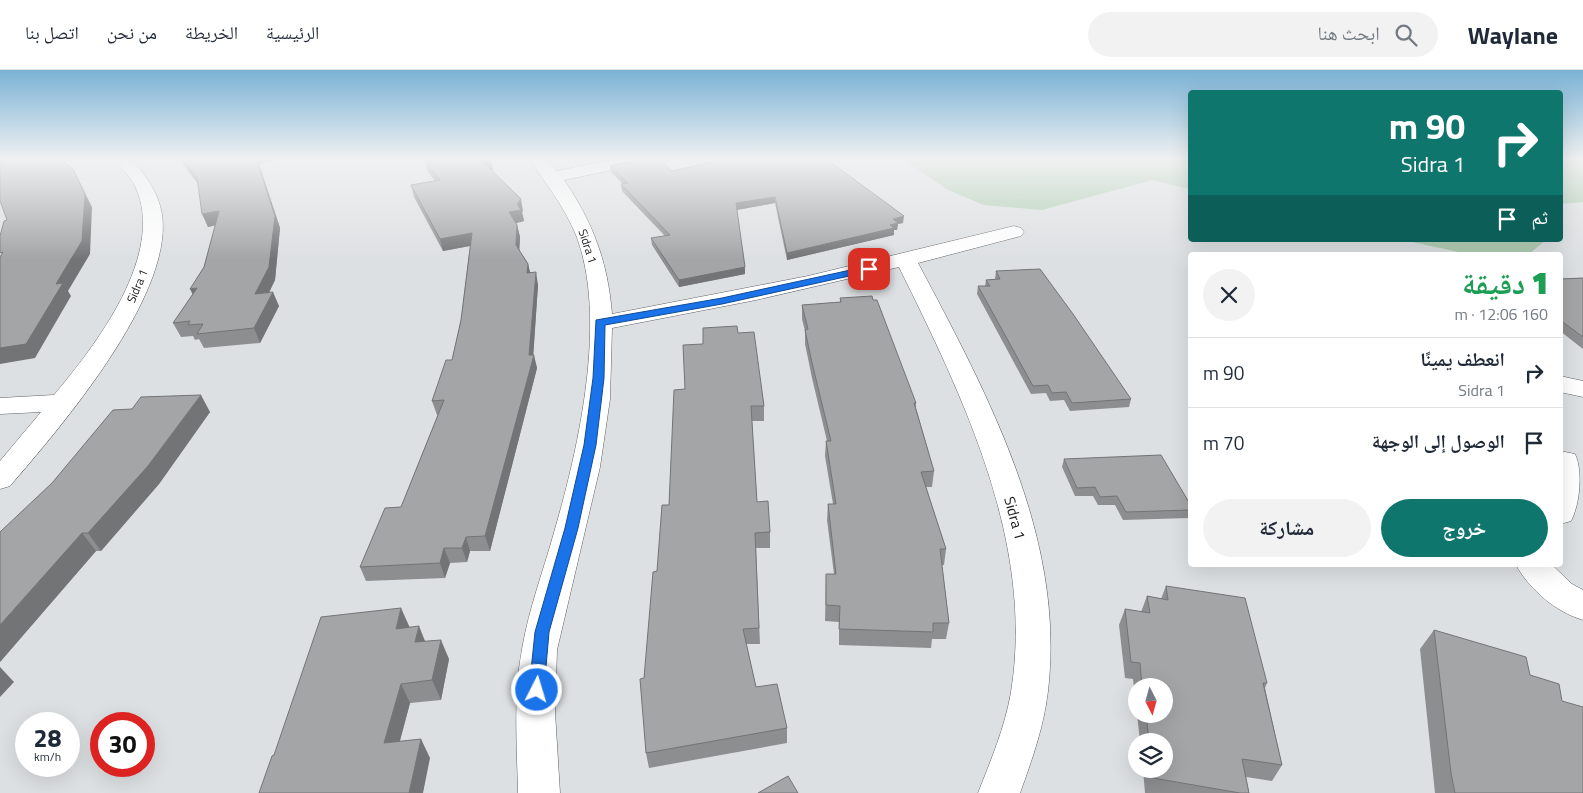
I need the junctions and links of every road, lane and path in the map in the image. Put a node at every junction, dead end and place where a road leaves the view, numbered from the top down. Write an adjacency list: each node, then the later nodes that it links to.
1 (145, 192): 8 (street, Sidra 1)
2 (561, 192): 5 (street, Sidra 1)
3 (1014, 232): 4 (street)
4 (906, 260): 5 (street); 18 (street, Sidra 1)
5 (600, 322): 17 (street, Sidra 1)
6 (1563, 385): 7 (street)
7 (1583, 389)
8 (62, 403): 9 (street); 11 (street, Sidra 1)
9 (0, 406)
10 (1569, 465): 12 (street)
11 (0, 479)
12 (1563, 499)
13 (1563, 515): 14 (street)
14 (1583, 518)
15 (1534, 567): 16 (street)
16 (1583, 607)
17 (539, 793)
18 (999, 793)

